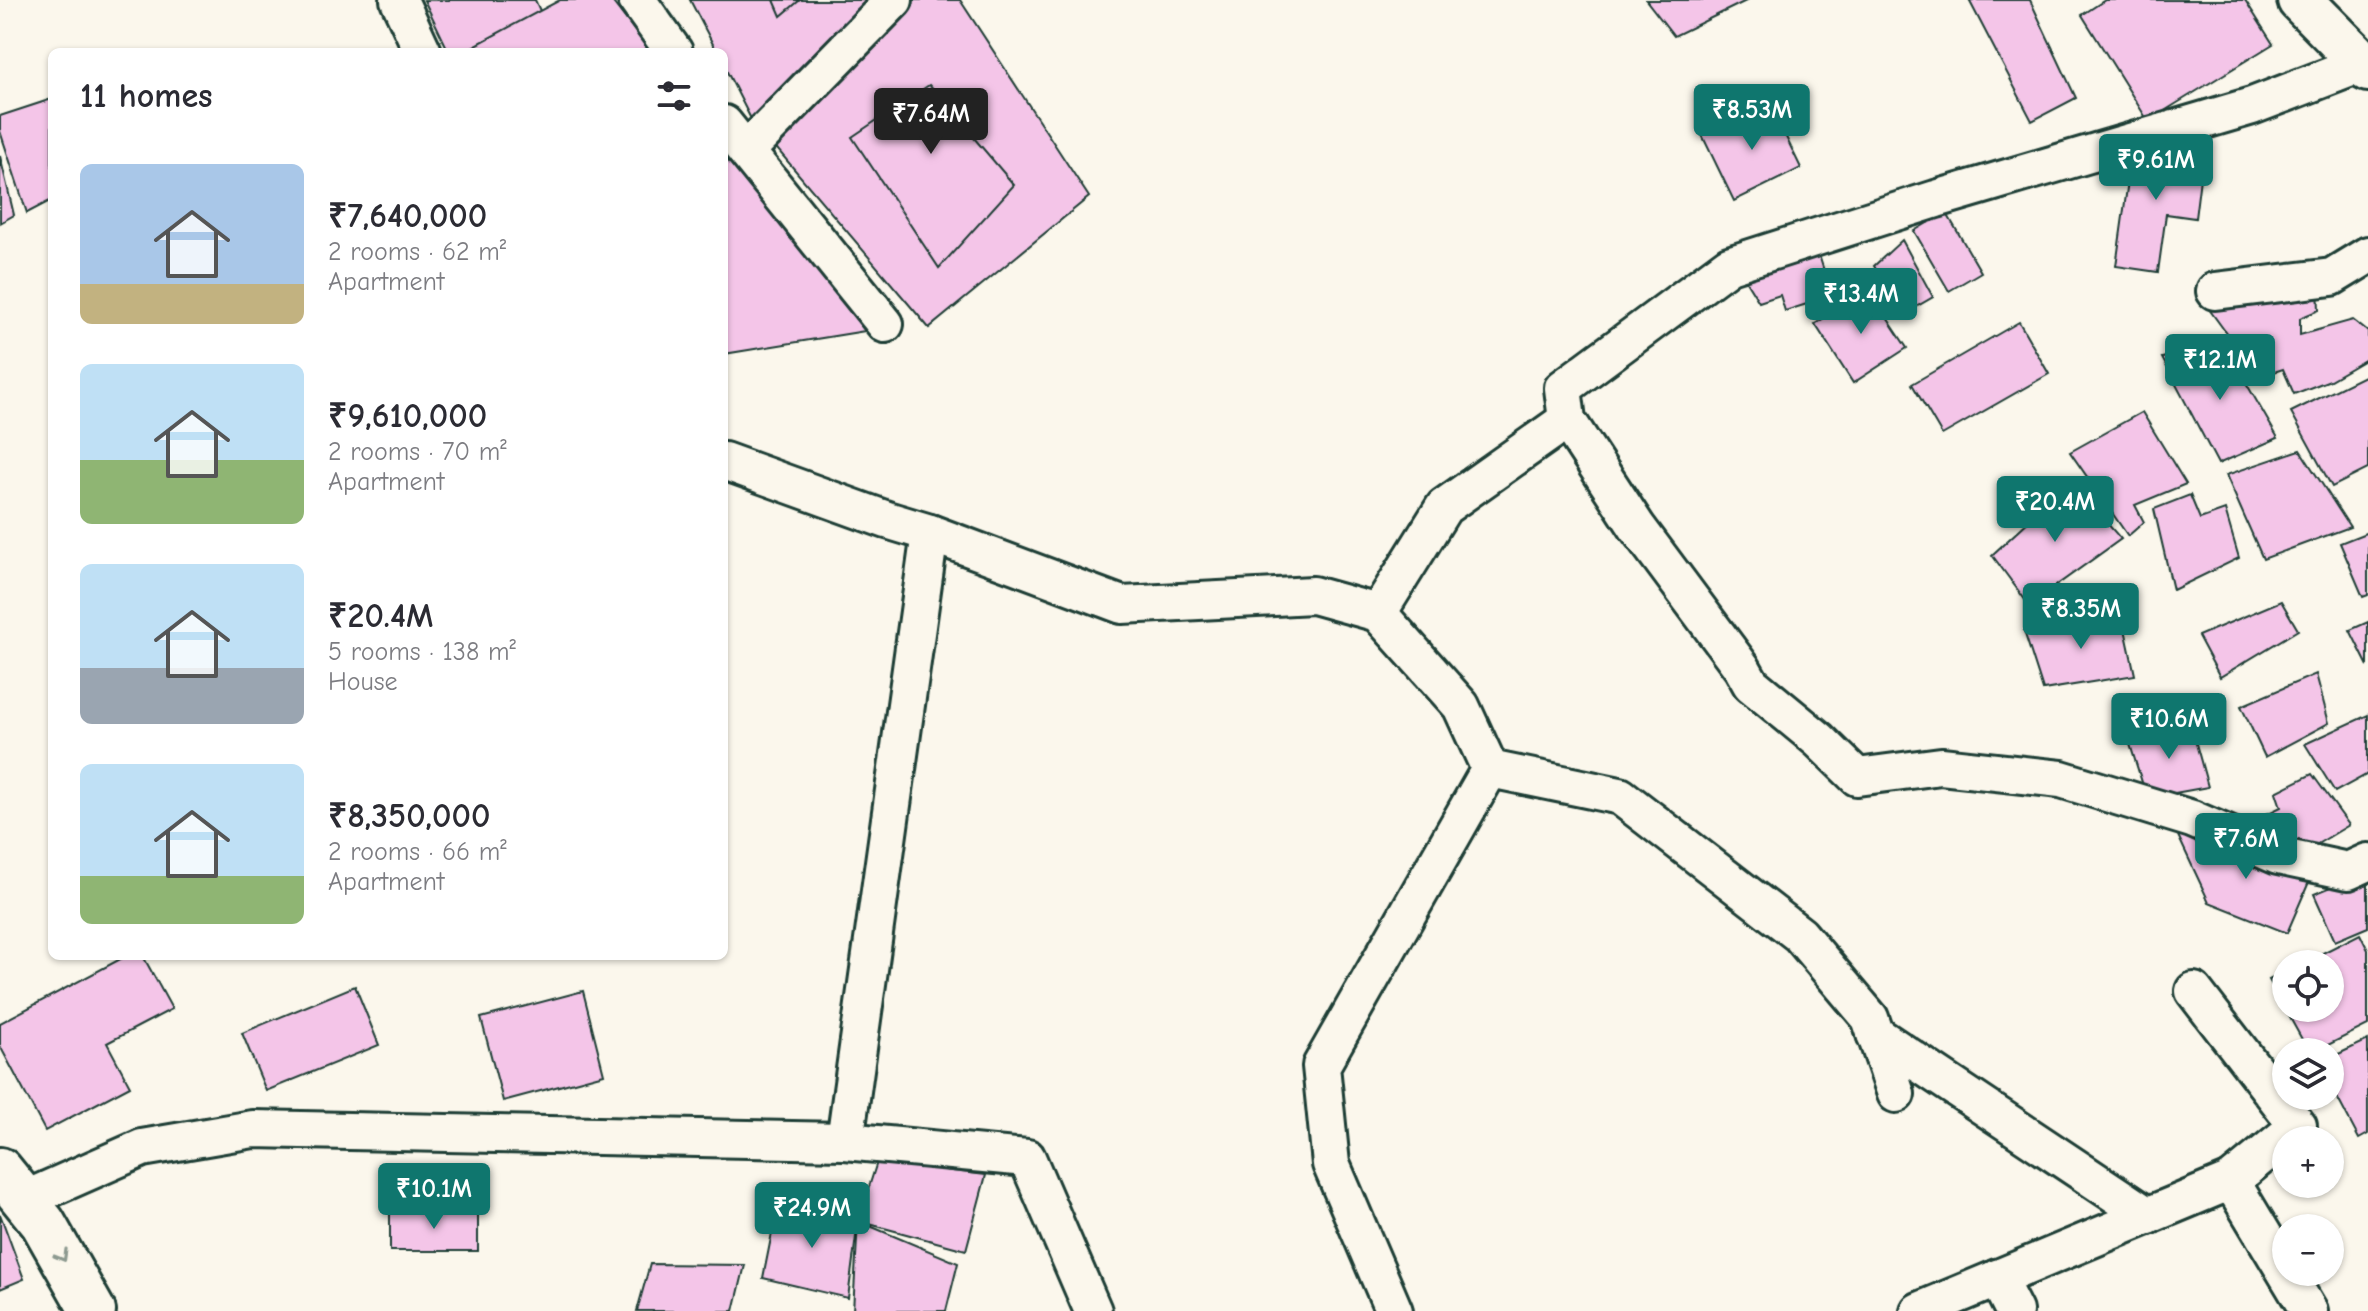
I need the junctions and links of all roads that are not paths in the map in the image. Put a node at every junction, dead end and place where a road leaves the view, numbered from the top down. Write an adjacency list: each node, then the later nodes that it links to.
1 (399, 0): 5 (street)
2 (637, 0): 6 (street)
3 (894, 0): 8 (street)
4 (2300, 0): 7 (street)
5 (421, 48)
6 (671, 48)
7 (2366, 66): 12 (street)
8 (735, 138): 11 (street)
9 (2368, 255): 10 (street)
10 (2215, 291)
11 (885, 324)
12 (1567, 420): 15 (street); 17 (street)
13 (728, 462): 14 (street)
14 (930, 533): 15 (street); 21 (street)
15 (1378, 613): 16 (street)
16 (1490, 769): 19 (street); 28 (street)
17 (2368, 862)
18 (2194, 991): 22 (street)
19 (1875, 1034): 20 (street); 24 (street)
20 (1896, 1094)
21 (845, 1141): 23 (street); 27 (street)
22 (2231, 1181): 24 (street); 31 (street)
23 (12, 1185): 26 (street, one-way to 26)
24 (2148, 1216): 25 (street)
25 (1997, 1278): 29 (street); 30 (street)
26 (93, 1311)
27 (1093, 1311)
28 (1394, 1311)
29 (1919, 1311)
30 (2014, 1311)
31 (2309, 1311)

